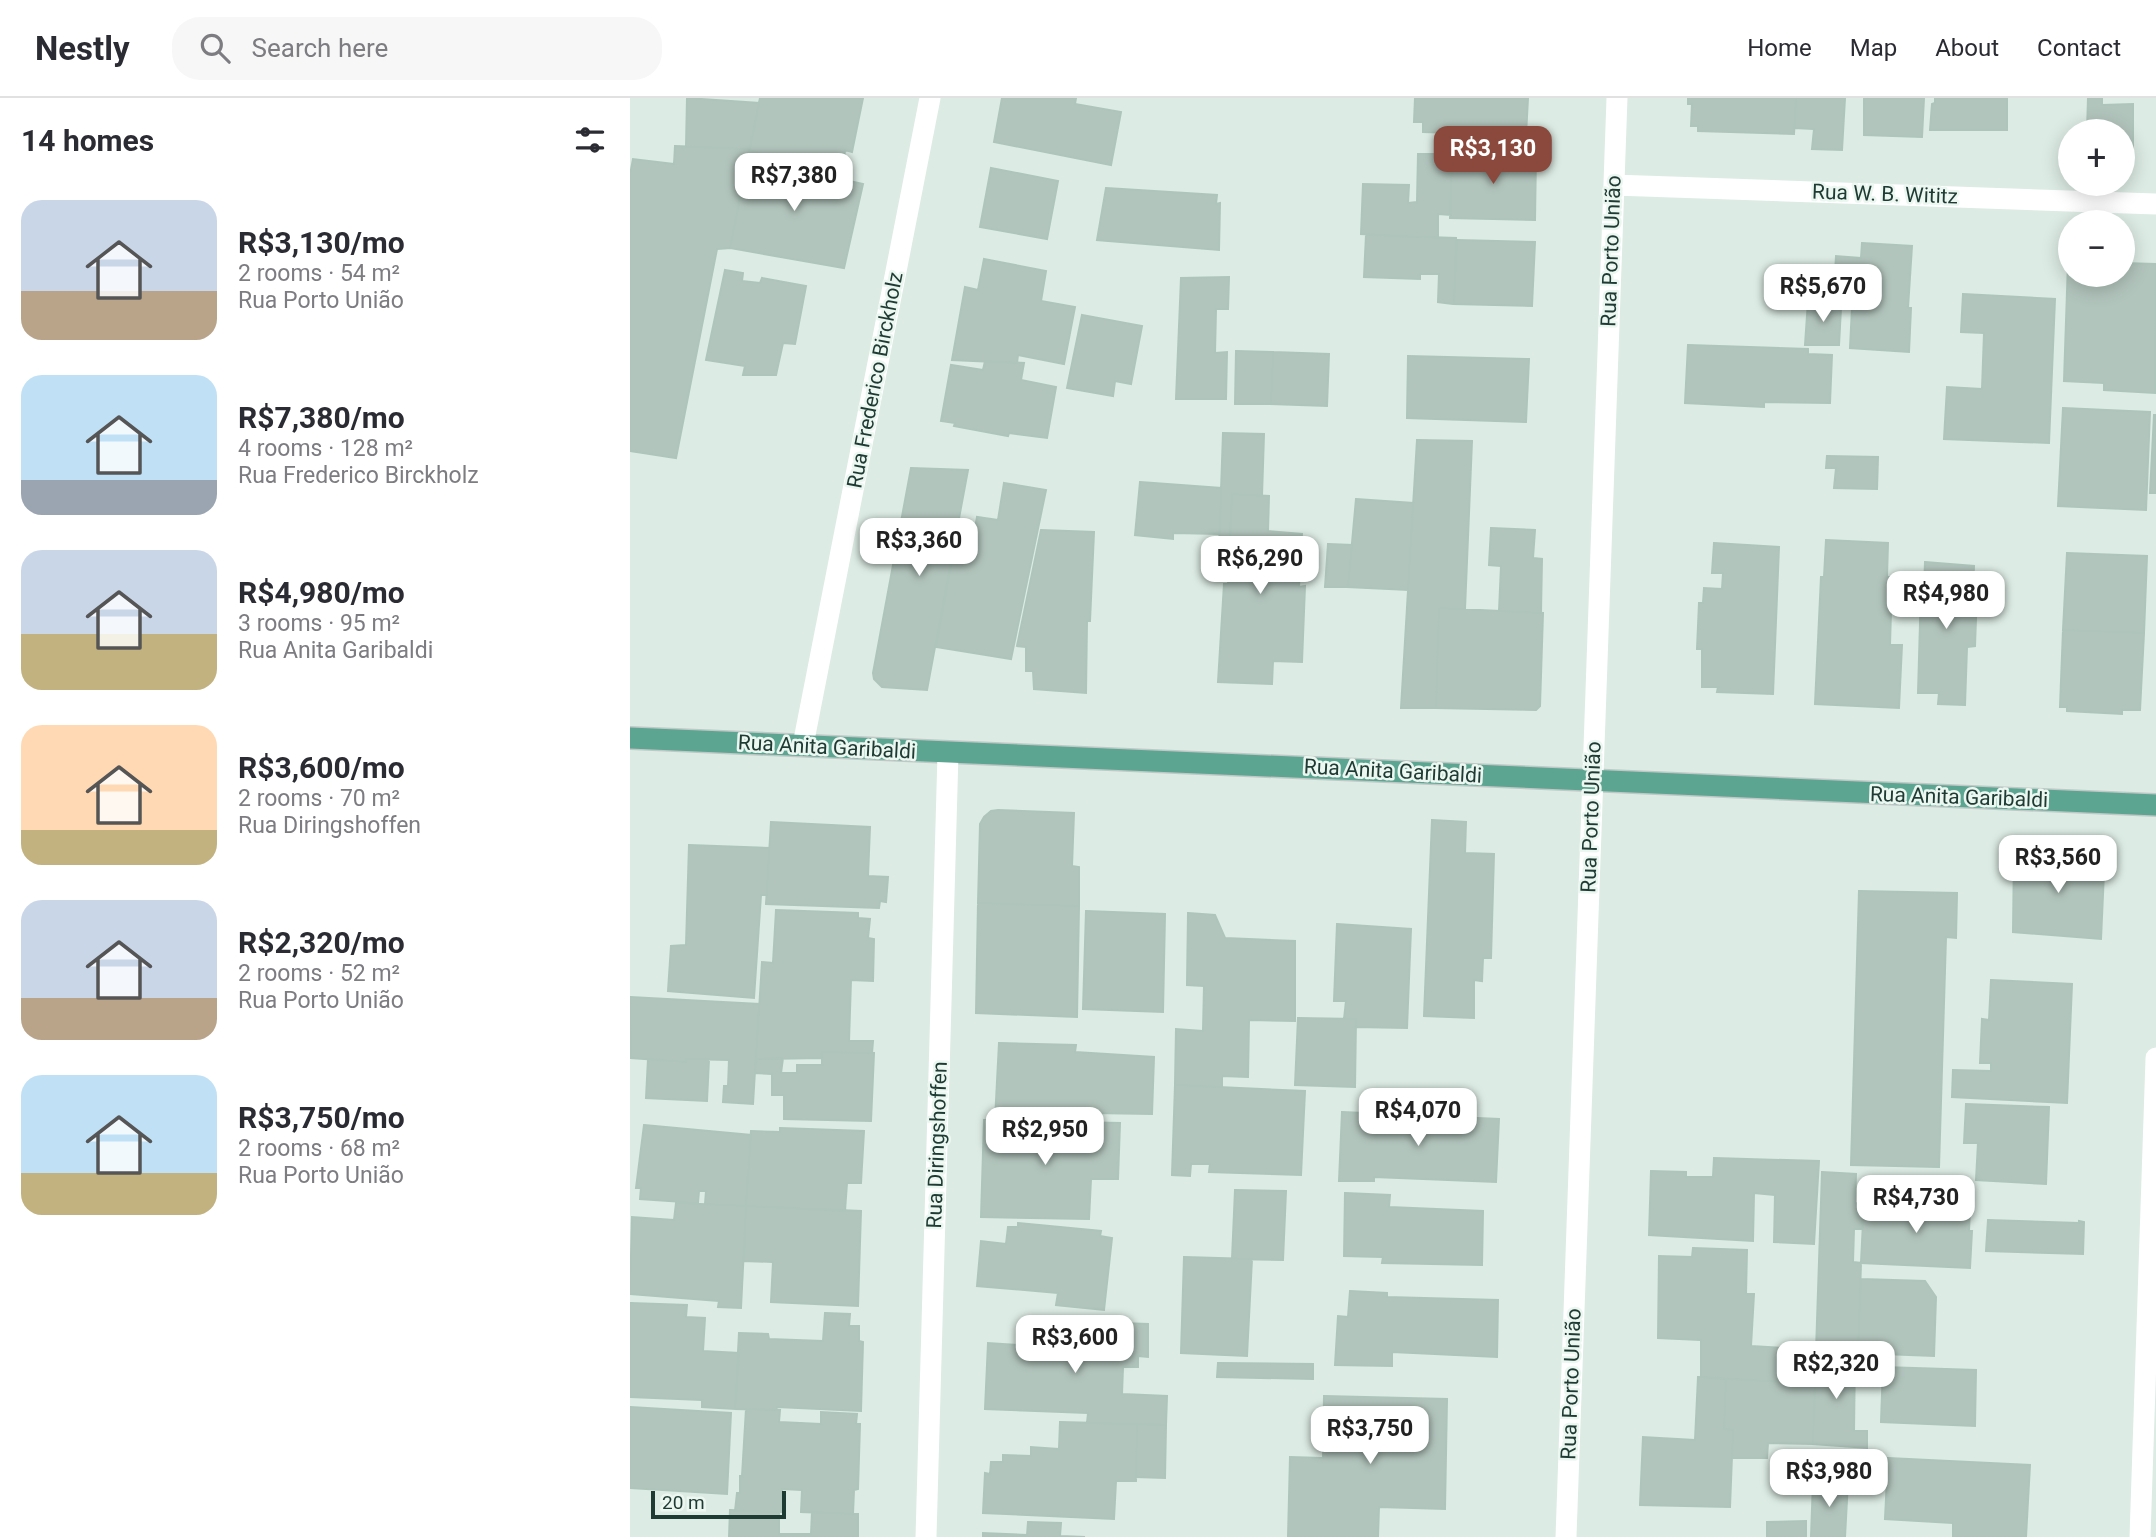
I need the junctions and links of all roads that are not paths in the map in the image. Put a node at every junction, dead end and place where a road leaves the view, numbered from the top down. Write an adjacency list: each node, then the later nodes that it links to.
1 (930, 98): 6 (street, Rua Frederico Birckholz)
2 (1617, 98): 3 (street, Rua Porto União)
3 (1614, 185): 4 (street, Rua W. B. Wititz); 8 (street, Rua Porto União)
4 (2156, 204)
5 (630, 738): 6 (main road, Rua Anita Garibaldi)
6 (803, 745): 7 (main road, Rua Anita Garibaldi)
7 (948, 753): 8 (main road, Rua Anita Garibaldi); 11 (street, Rua Diringshoffen)
8 (1592, 781): 9 (main road, Rua Anita Garibaldi); 12 (street, Rua Porto União)
9 (2156, 805)
10 (2156, 1058): 13 (street)
11 (926, 1537)
12 (1566, 1537)
13 (2140, 1537)

